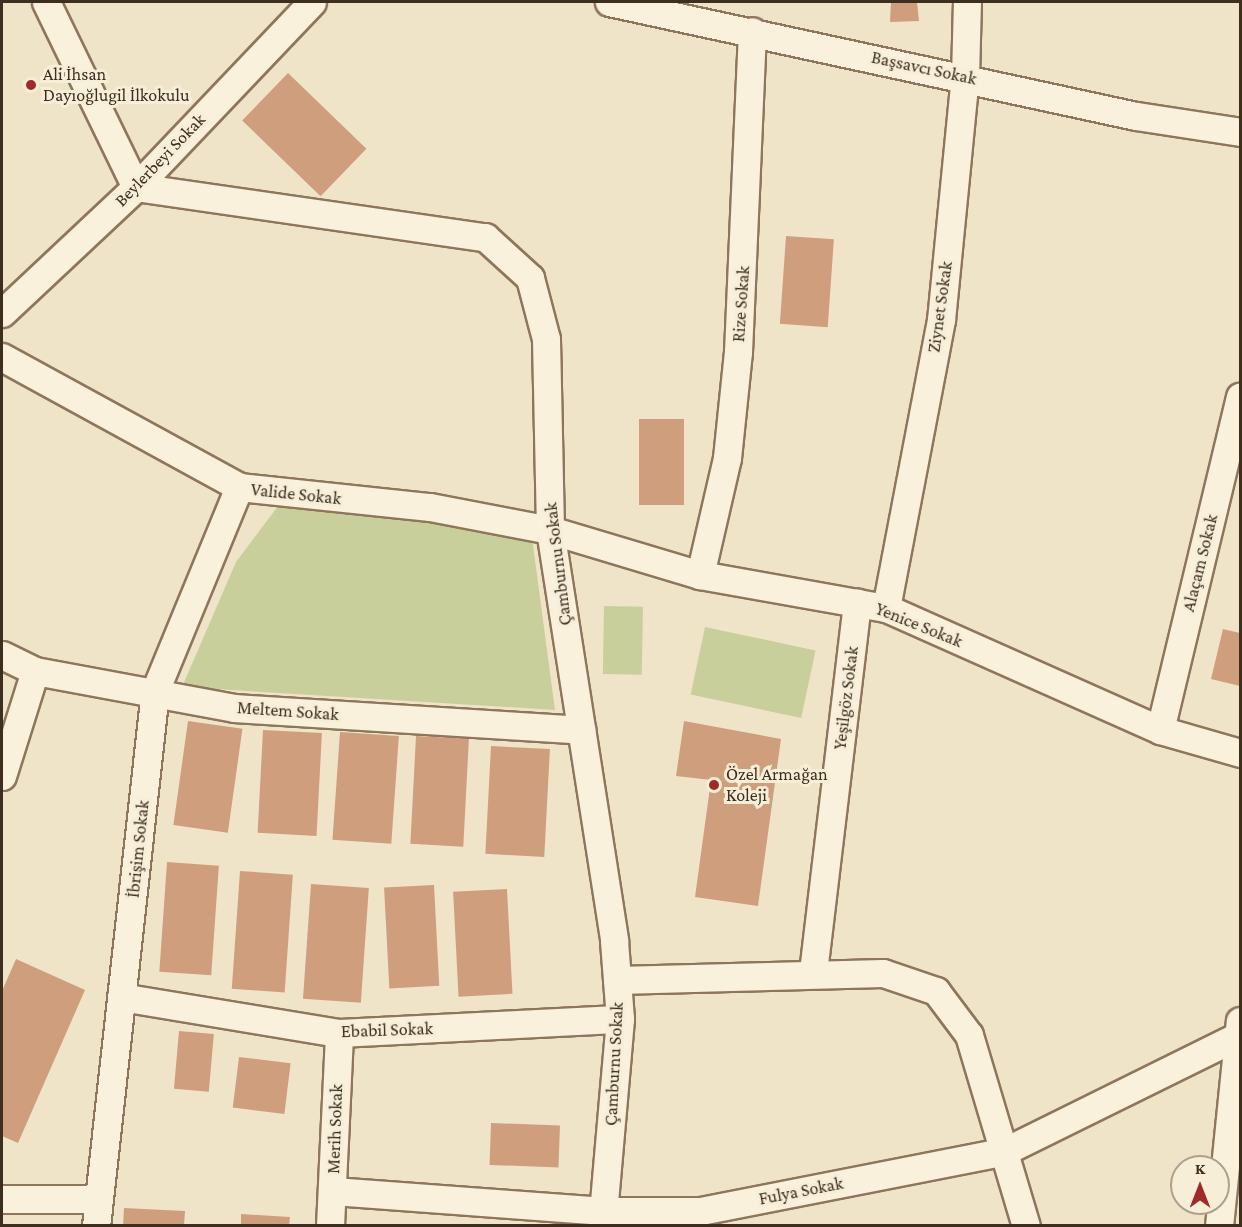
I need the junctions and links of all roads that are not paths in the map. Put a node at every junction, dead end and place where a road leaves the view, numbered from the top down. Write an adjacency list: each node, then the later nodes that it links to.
1 (46, 2): 8 (street)
2 (312, 2): 8 (street, Beylerbeyi Sokak)
3 (609, 2): 5 (street, Başsavcı Sokak)
4 (967, 2): 6 (street, Ziynet Sokak)
5 (752, 31): 6 (street, Başsavcı Sokak); 14 (street, Rize Sokak)
6 (965, 77): 7 (street, Başsavcı Sokak); 16 (street, Ziynet Sokak)
7 (1240, 132)
8 (136, 187): 9 (street, Beylerbeyi Sokak); 13 (street, Çamburnu Sokak)
9 (2, 313)
10 (2, 357): 12 (street, Valide Sokak)
11 (1240, 396): 21 (street, Alaçam Sokak)
12 (239, 487): 13 (street, Valide Sokak); 19 (street, İbrişim Sokak)
13 (550, 530): 14 (street, Yenice Sokak); 20 (street, Çamburnu Sokak)
14 (700, 575): 15 (street, Yenice Sokak)
15 (857, 603): 16 (street, Yenice Sokak); 24 (street, Yeşilgöz Sokak)
16 (886, 608): 21 (street, Yenice Sokak)
17 (2, 655): 18 (street, Meltem Sokak)
18 (35, 671): 19 (street, Meltem Sokak); 23 (street)
19 (155, 691): 20 (street, Meltem Sokak); 26 (street, İbrişim Sokak)
20 (581, 730): 25 (street, Çamburnu Sokak)
21 (1160, 730): 22 (street, Yenice Sokak)
22 (1240, 753)
23 (2, 776)
24 (813, 972): 25 (street); 30 (street)
25 (617, 980): 27 (street, Çamburnu Sokak)
26 (121, 997): 29 (street, Ebabil Sokak); 33 (street, İbrişim Sokak)
27 (620, 1019): 29 (street, Ebabil Sokak); 34 (street, Çamburnu Sokak)
28 (1240, 1027): 30 (street, Fulya Sokak); 37 (street)
29 (339, 1033): 31 (street, Merih Sokak)
30 (1003, 1152): 34 (street, Fulya Sokak); 36 (street)
31 (333, 1191): 34 (street, Fulya Sokak); 35 (street, Merih Sokak)
32 (2, 1199): 33 (street)
33 (97, 1213)
34 (603, 1218)
35 (330, 1226)
36 (1026, 1226)
37 (1220, 1226)

